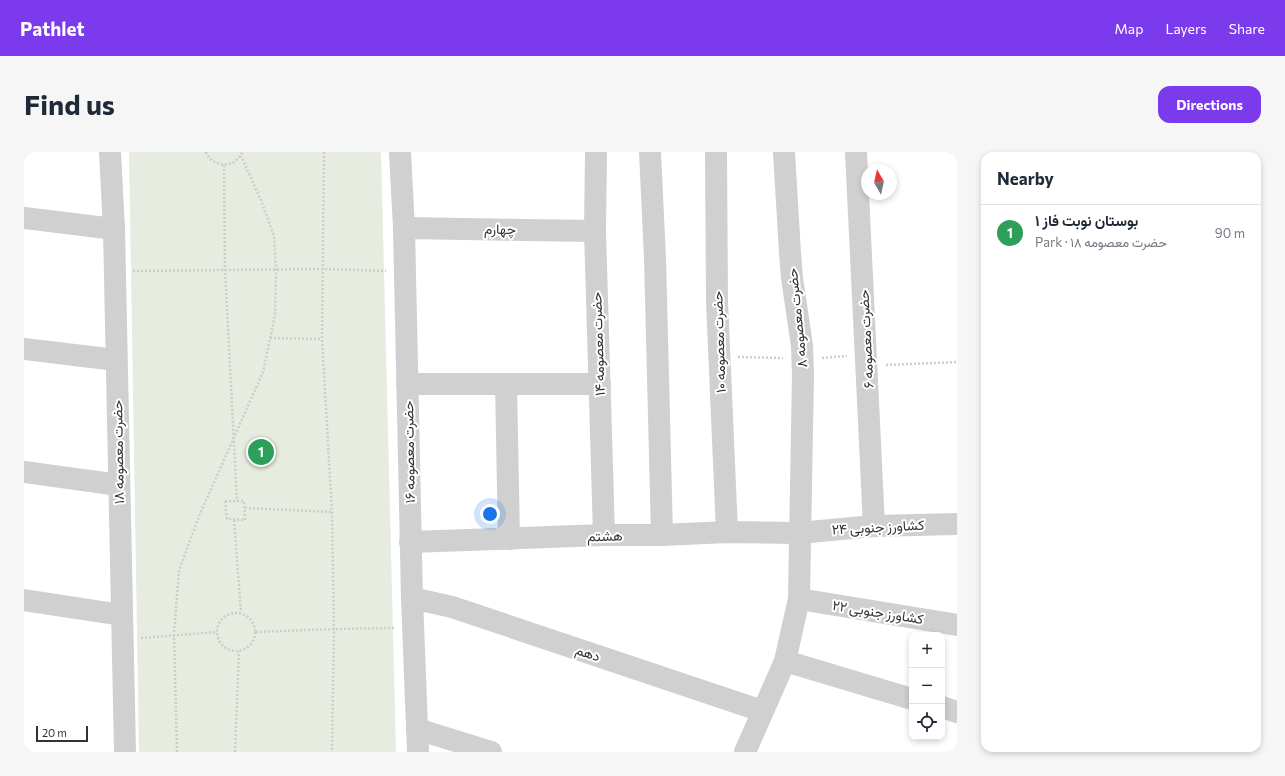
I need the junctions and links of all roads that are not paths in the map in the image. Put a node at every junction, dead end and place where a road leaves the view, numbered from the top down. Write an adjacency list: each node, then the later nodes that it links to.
1 (110, 152): 10 (street, حضرت معصومه ۱۸)
2 (400, 152): 9 (street, حضرت معصومه ۱۶)
3 (596, 152): 11 (street, حضرت معصومه ۱۴)
4 (650, 152): 24 (street)
5 (716, 152): 21 (street, حضرت معصومه ۱۰)
6 (784, 152): 22 (street, حضرت معصومه ۸)
7 (856, 152): 20 (street, حضرت معصومه ۶)
8 (24, 218): 10 (street)
9 (404, 228): 11 (street, چهارم); 14 (street, حضرت معصومه ۱۶)
10 (114, 229): 13 (street, حضرت معصومه ۱۸)
11 (595, 231): 16 (street, حضرت معصومه ۱۴)
12 (24, 349): 13 (street)
13 (116, 360): 18 (street, حضرت معصومه ۱۸)
14 (407, 384): 15 (street); 26 (street, حضرت معصومه ۱۶)
15 (506, 384): 16 (street); 25 (street)
16 (600, 384): 23 (street, حضرت معصومه ۱۴)
17 (24, 472): 18 (street)
18 (119, 485): 30 (street, حضرت معصومه ۱۸)
19 (957, 524): 20 (street, کشاورز جنوبی ۲۴)
20 (874, 526): 22 (street, کشاورز جنوبی ۲۴)
21 (727, 532): 22 (street, هشتم); 24 (street, هشتم)
22 (799, 533): 28 (street, حضرت معصومه ۸)
23 (604, 535): 24 (street, هشتم); 25 (street, هشتم)
24 (662, 535)
25 (509, 539): 26 (street, هشتم)
26 (410, 542): 27 (street, حضرت معصومه ۱۶)
27 (412, 598): 35 (street, دهم); 37 (street, حضرت معصومه ۱۶)
28 (799, 599): 31 (street, کشاورز جنوبی ۲۲); 32 (street, حضرت معصومه ۸)
29 (24, 600): 30 (street)
30 (122, 614): 38 (street, حضرت معصومه ۱۸)
31 (957, 625)
32 (785, 661): 33 (street); 35 (street, حضرت معصومه ۸)
33 (909, 697)
34 (945, 709): 36 (street)
35 (762, 711): 41 (street, حضرت معصومه ۸)
36 (957, 712)
37 (417, 728): 39 (street, حضرت معصومه ۱۶); 40 (street)
38 (125, 752)
39 (418, 752)
40 (491, 752)
41 (745, 752)

